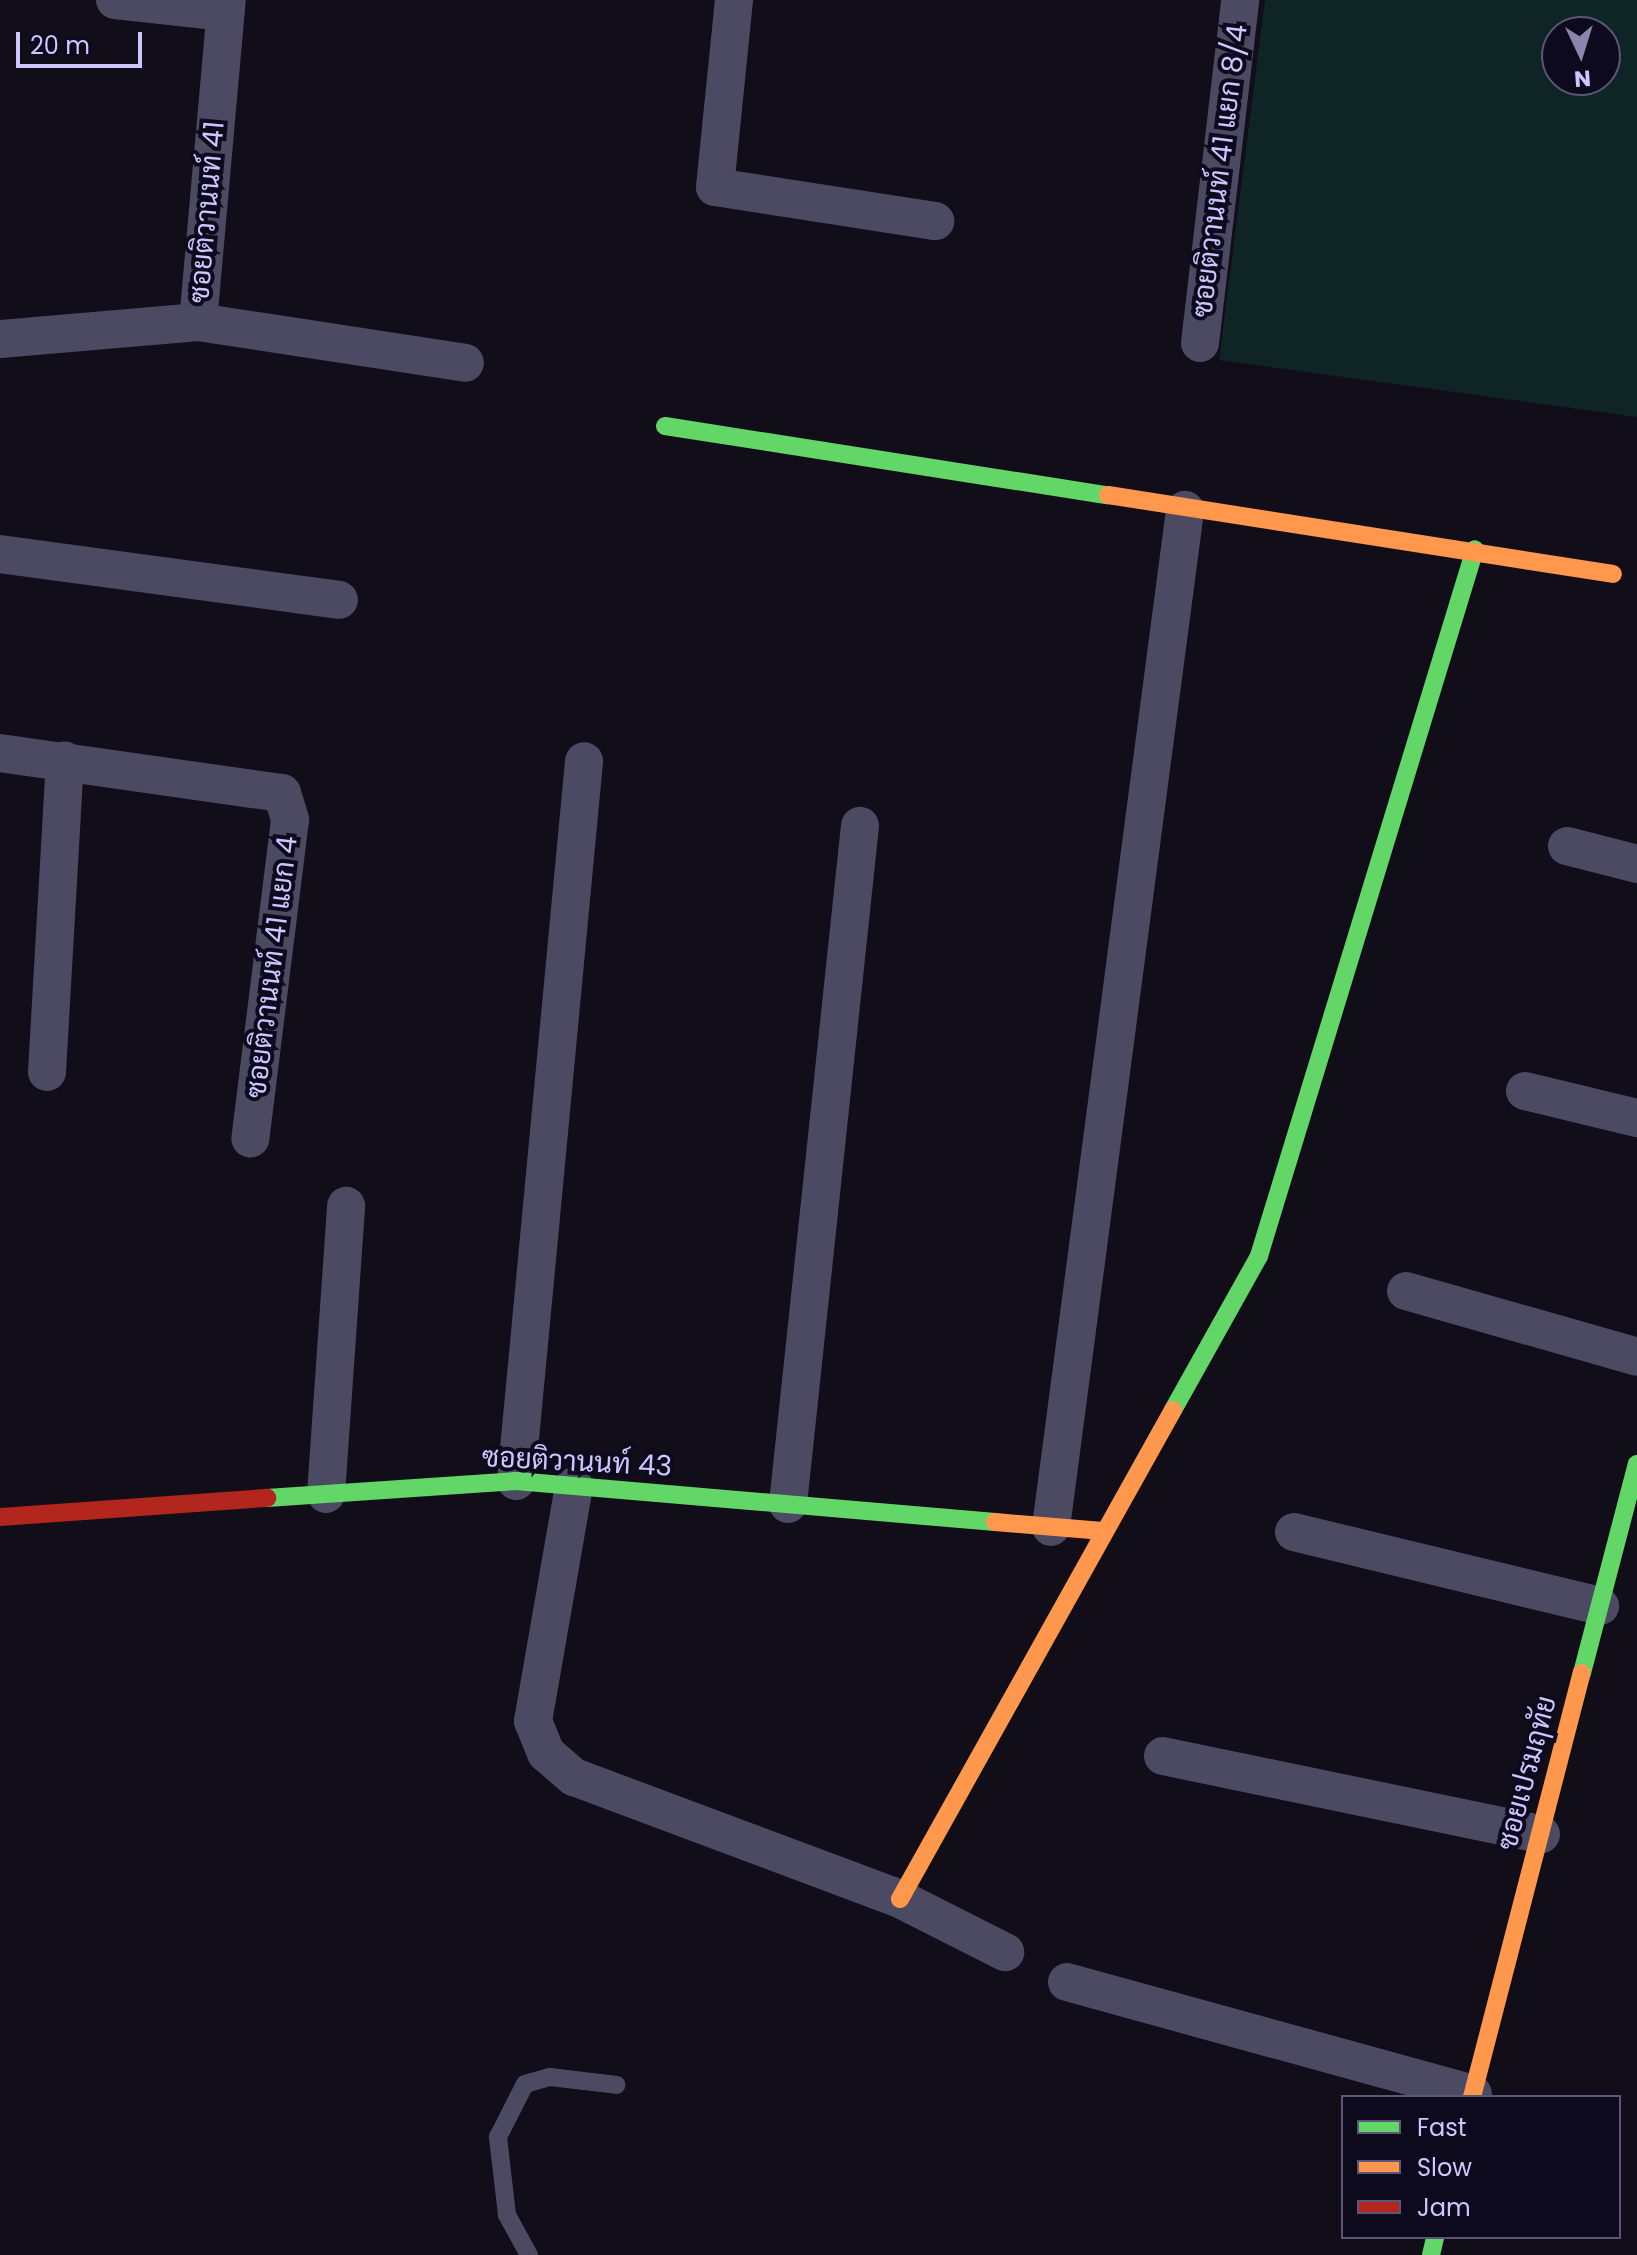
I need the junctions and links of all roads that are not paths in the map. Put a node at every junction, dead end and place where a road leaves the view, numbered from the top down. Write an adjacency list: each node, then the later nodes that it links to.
1 (115, 0): 4 (street)
2 (734, 0): 5 (street)
3 (1240, 0): 8 (street, ซอยติวานนท์ 41 แยก 8/4)
4 (226, 6): 6 (street, ซอยติวานนท์ 41)
5 (935, 221)
6 (198, 322): 7 (street, ซอยติวานนท์ 41); 9 (street)
7 (0, 339)
8 (1200, 343)
9 (465, 363)
10 (665, 426): 11 (street)
11 (1185, 510): 12 (street); 35 (street)
12 (1475, 549): 14 (street); 36 (street)
13 (0, 554): 15 (street)
14 (1613, 574)
15 (339, 600)
16 (0, 753): 17 (street, ซอยติวานนท์ 41 แยก 4)
17 (65, 761): 22 (street); 25 (street, ซอยติวานนท์ 41 แยก 4)
18 (584, 761): 30 (street)
19 (860, 826): 33 (street)
20 (1567, 846): 21 (street)
21 (1637, 864)
22 (47, 1072)
23 (1525, 1091): 24 (street)
24 (1637, 1118)
25 (250, 1139)
26 (346, 1206): 32 (street)
27 (1406, 1291): 28 (street)
28 (1637, 1357)
29 (1637, 1464): 38 (street, ซอยเปรมฤทัย)
30 (516, 1481): 31 (street, ซอยติวานนท์ 43); 32 (street, ซอยติวานนท์ 43)
31 (574, 1486): 33 (street, ซอยติวานนท์ 43); 41 (street)
32 (326, 1494): 34 (street, ซอยติวานนท์ 43)
33 (788, 1504): 35 (street, ซอยติวานนท์ 43)
34 (0, 1517)
35 (1051, 1527): 36 (street, ซอยติวานนท์ 43)
36 (1103, 1531): 41 (street)
37 (1294, 1532): 38 (street)
38 (1600, 1606): 40 (street, ซอยเปรมฤทัย)
39 (1163, 1756): 40 (street)
40 (1541, 1834): 46 (street, ซอยเปรมฤทัย)
41 (900, 1899): 42 (street)
42 (1005, 1952)
43 (1067, 1982): 45 (street)
44 (617, 2085): 47 (lane)
45 (1468, 2095)
46 (1472, 2095)
47 (529, 2255)

